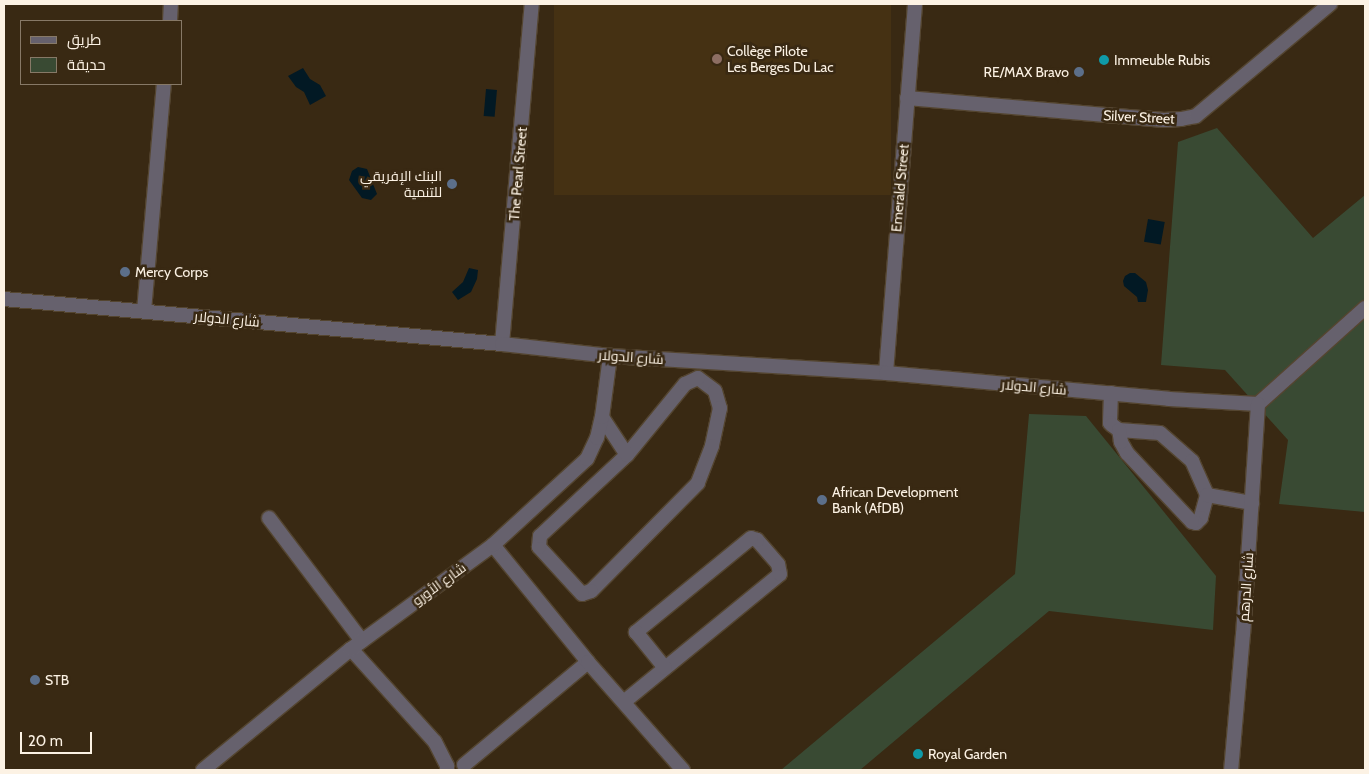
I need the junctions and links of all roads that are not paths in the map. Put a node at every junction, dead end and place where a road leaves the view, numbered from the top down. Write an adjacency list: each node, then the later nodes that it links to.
1 (171, 4): 5 (street)
2 (532, 4): 11 (street, The Pearl Street)
3 (915, 4): 7 (street, Emerald Street)
4 (1330, 4): 7 (street, Silver Street)
5 (170, 20)
6 (164, 85): 10 (street)
7 (907, 98): 13 (street, Emerald Street)
8 (4, 299): 10 (street, شارع الدولار)
9 (1365, 308): 15 (street)
10 (144, 312): 11 (street, شارع الدولار)
11 (502, 344): 12 (street, شارع الدولار)
12 (610, 356): 13 (street, شارع الدولار); 16 (street, شارع الأورو)
13 (886, 373): 14 (street, شارع الدولار)
14 (1111, 393): 15 (street, شارع الدولار); 17 (street)
15 (1258, 404): 20 (street, شارع الدرهم)
16 (602, 417): 18 (street); 22 (street, شارع الأورو)
17 (1119, 430): 19 (street); 19 (street)
18 (627, 455): 18 (street)
19 (1207, 495): 20 (street)
20 (1252, 503): 31 (street, شارع الدرهم)
21 (269, 518): 23 (street)
22 (493, 544): 23 (street, شارع الأورو); 24 (street)
23 (357, 645): 28 (street, شارع الأورو); 29 (street)
24 (588, 662): 26 (street); 27 (street)
25 (665, 668): 25 (street); 26 (street)
26 (624, 701): 30 (street)
27 (464, 765)
28 (203, 770)
29 (447, 770)
30 (683, 770)
31 (1231, 770)

